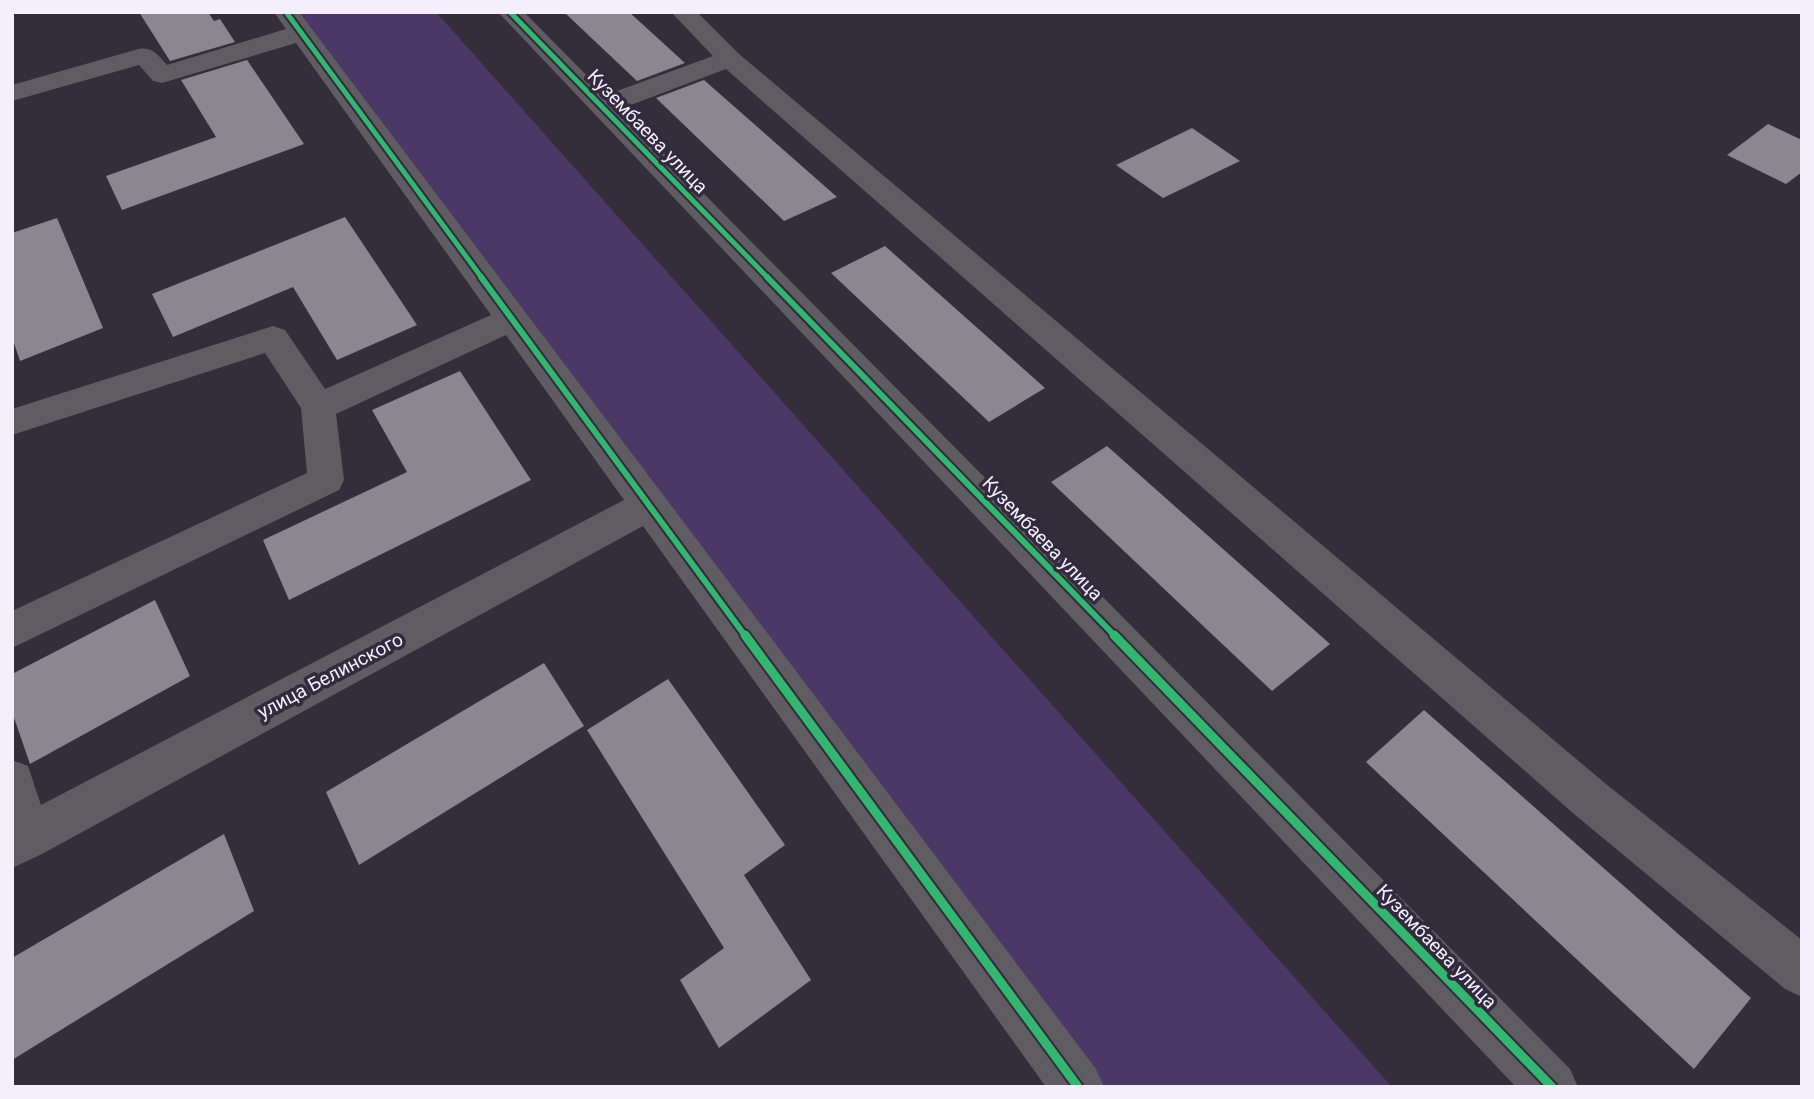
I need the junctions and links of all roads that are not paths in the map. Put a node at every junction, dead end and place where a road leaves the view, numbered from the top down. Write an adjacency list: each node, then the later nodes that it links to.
1 (510, 12): 6 (street, Кузембаева улица)
2 (683, 12): 4 (street)
3 (294, 22): 5 (street); 7 (street)
4 (730, 59): 6 (street); 14 (street)
5 (12, 93)
6 (602, 106): 16 (street, Кузембаева улица)
7 (512, 319): 8 (street); 10 (street)
8 (318, 407): 9 (street); 11 (street)
9 (12, 422)
10 (649, 505): 13 (street, улица Белинского); 15 (street)
11 (12, 630)
12 (12, 781): 13 (street)
13 (19, 841)
14 (1802, 972)
15 (1078, 1087)
16 (1552, 1087)

